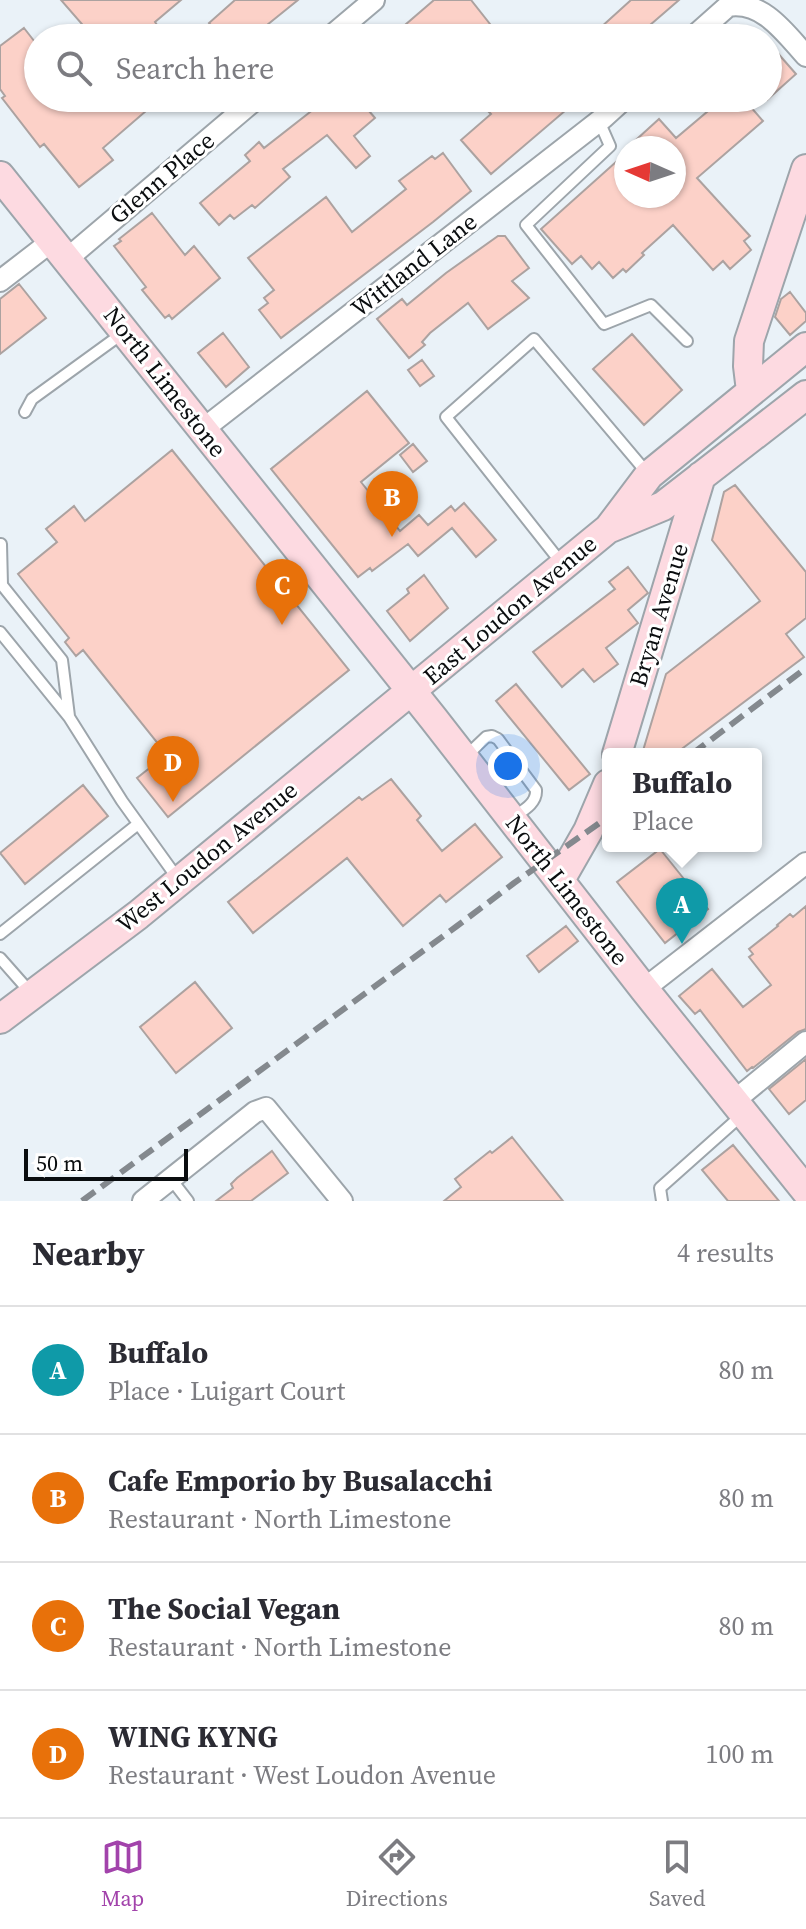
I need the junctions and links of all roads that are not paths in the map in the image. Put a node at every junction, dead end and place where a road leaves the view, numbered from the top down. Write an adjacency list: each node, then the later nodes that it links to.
1 (374, 0): 2 (street)
2 (346, 24)
3 (708, 24): 4 (street)
4 (778, 24)
5 (782, 29): 6 (street)
6 (806, 56)
7 (239, 112): 12 (street, Glenn Place)
8 (609, 112): 9 (street, Wittland Lane)
9 (599, 121): 15 (lane); 20 (street, Wittland Lane)
10 (806, 169): 17 (street)
11 (0, 176): 12 (street, North Limestone)
12 (60, 250): 13 (street, Glenn Place); 14 (street, North Limestone)
13 (0, 281)
14 (124, 332): 19 (lane); 20 (street, North Limestone)
15 (687, 341)
16 (806, 347): 17 (street, East Loudon Avenue)
17 (751, 391): 21 (street, East Loudon Avenue)
18 (806, 395): 22 (street, East Loudon Avenue)
19 (25, 412)
20 (202, 430): 27 (street, North Limestone)
21 (649, 475): 23 (street, East Loudon Avenue); 25 (lane)
22 (701, 476): 23 (street, East Loudon Avenue); 29 (street, Bryan Avenue)
23 (609, 528): 25 (street, East Loudon Avenue)
24 (1, 544): 28 (lane)
25 (563, 565): 27 (street, East Loudon Avenue)
26 (0, 632): 28 (lane)
27 (412, 692): 30 (street, North Limestone); 36 (street, West Loudon Avenue)
28 (69, 717): 33 (lane)
29 (619, 748)
30 (463, 758): 32 (street, North Limestone); 32 (lane)
31 (602, 798): 35 (street)
32 (511, 819): 35 (street, North Limestone)
33 (138, 824): 36 (lane); 37 (lane)
34 (806, 863): 39 (street)
35 (560, 880): 39 (street, North Limestone)
36 (179, 881): 40 (street, West Loudon Avenue)
37 (0, 934)
38 (0, 958): 40 (lane)
39 (644, 989): 43 (street, North Limestone)
40 (32, 995): 41 (street, West Loudon Avenue)
41 (0, 1019)
42 (806, 1042): 43 (street)
43 (738, 1107): 45 (street, North Limestone); 49 (lane)
44 (171, 1179): 46 (street); 47 (lane); 48 (street)
45 (806, 1191)
46 (143, 1201)
47 (188, 1201)
48 (342, 1201)
49 (662, 1201)

